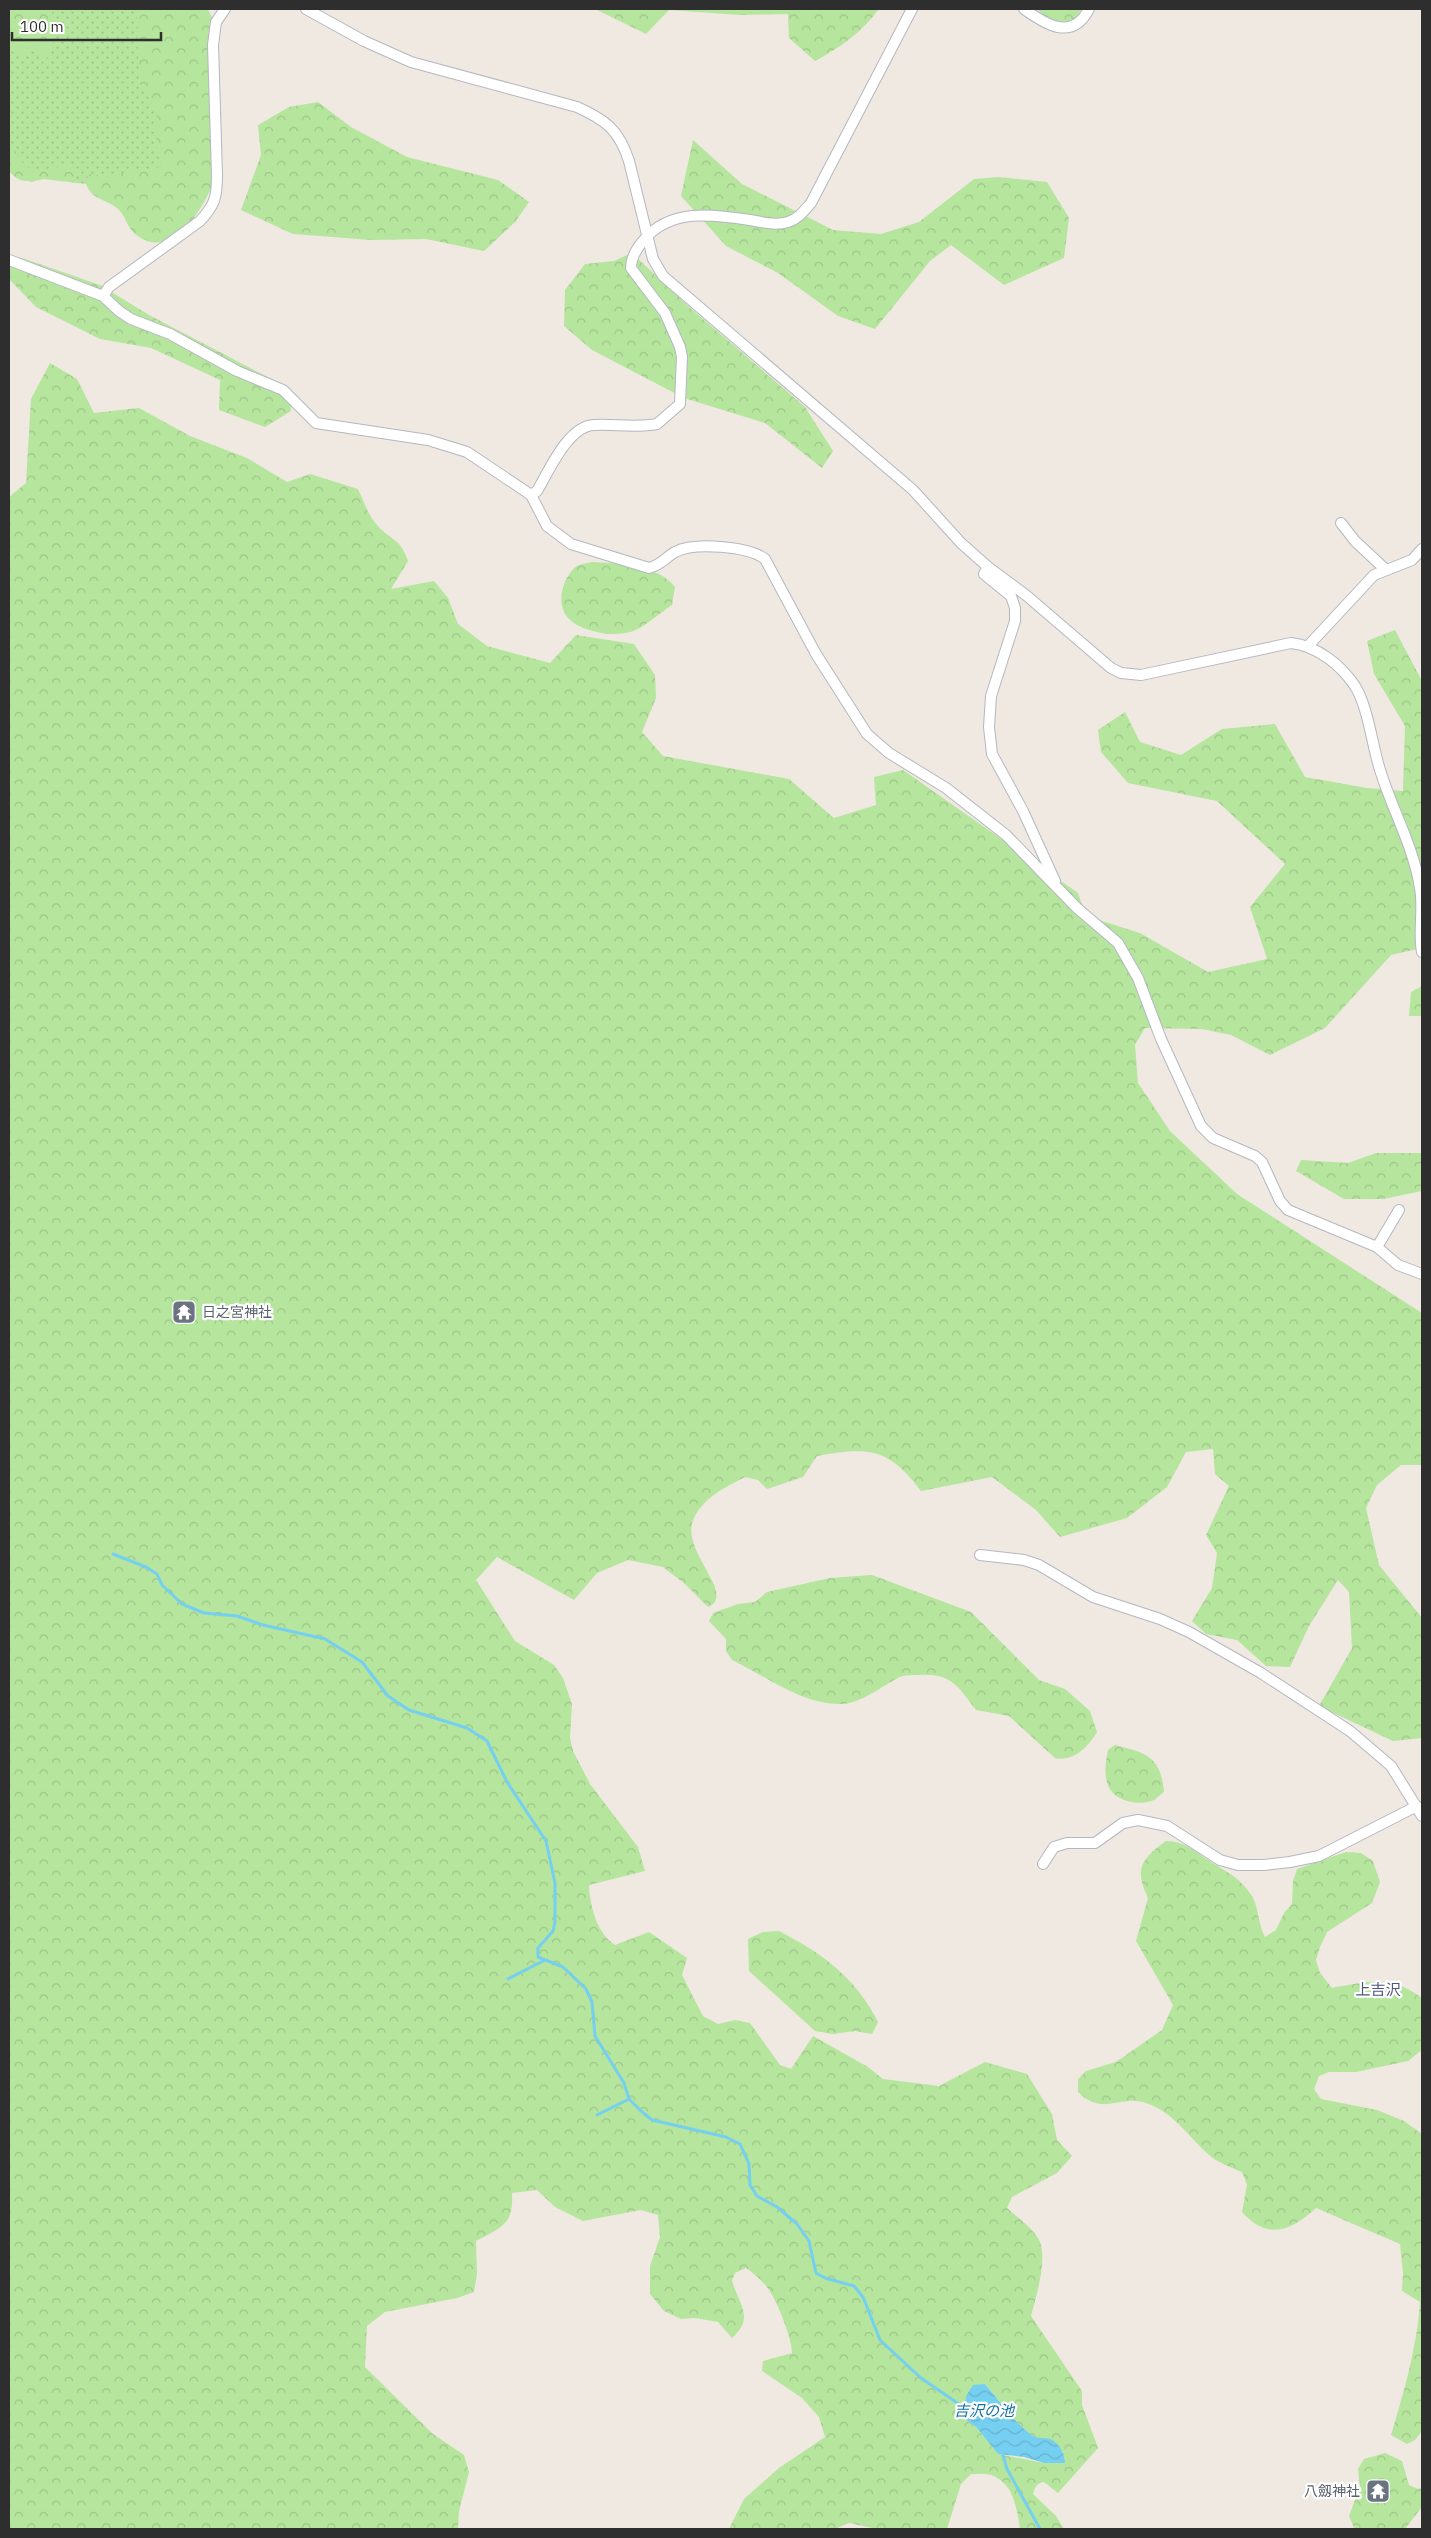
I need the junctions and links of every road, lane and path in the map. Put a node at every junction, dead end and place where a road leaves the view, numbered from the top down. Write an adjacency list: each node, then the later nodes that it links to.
1 (225, 9): 8 (street)
2 (306, 9): 6 (street)
3 (912, 9): 6 (street)
4 (1024, 9): 5 (street)
5 (1089, 9)
6 (646, 237): 9 (street); 12 (street)
7 (9, 260): 8 (street)
8 (103, 296): 9 (street)
9 (531, 495): 15 (street)
10 (1341, 523): 13 (street)
11 (1422, 549): 13 (street)
12 (988, 567): 14 (street); 15 (street)
13 (1386, 570): 14 (street)
14 (1308, 646): 16 (street)
15 (1057, 886): 18 (street)
16 (1422, 952)
17 (1398, 1210): 18 (street)
18 (1377, 1247): 19 (street)
19 (1422, 1274)
20 (980, 1555): 21 (street)
21 (1417, 1806): 22 (street); 23 (street)
22 (1422, 1816)
23 (1044, 1864)

